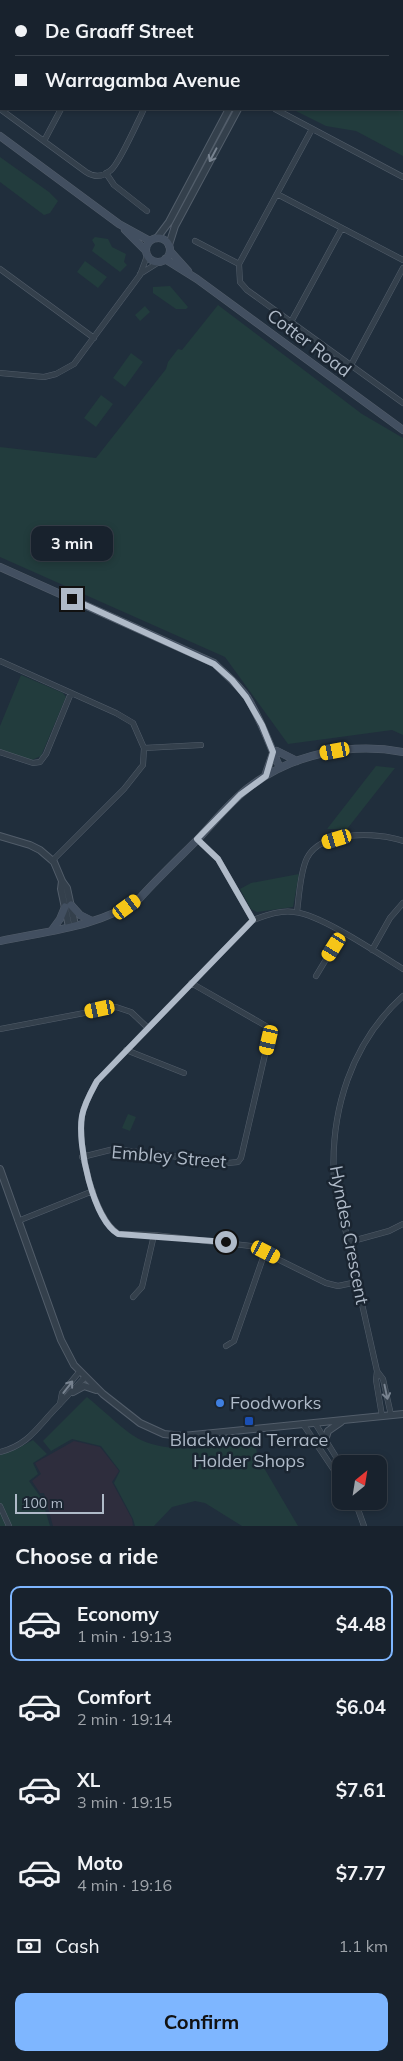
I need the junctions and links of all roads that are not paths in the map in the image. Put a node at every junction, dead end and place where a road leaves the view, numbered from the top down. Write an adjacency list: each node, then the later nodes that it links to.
1 (1, 110): 9 (street)
2 (60, 110): 9 (street)
3 (143, 110): 10 (street)
4 (228, 110): 16 (street)
5 (237, 110): 18 (street, one-way to 18)
6 (277, 110): 7 (street)
7 (312, 129): 11 (street); 12 (street)
8 (0, 136): 14 (main road)
9 (44, 141): 10 (street)
10 (106, 174): 13 (street)
11 (403, 177)
12 (277, 194): 15 (street); 22 (street)
13 (147, 211)
14 (119, 224): 16 (main road); 19 (main road)
15 (342, 228): 20 (street); 27 (street)
16 (153, 239): 18 (main road); 19 (main road)
17 (196, 242): 22 (street)
18 (169, 248): 21 (main road); 26 (main road, Cotter Road)
19 (146, 253): 21 (main road); 25 (street)
20 (403, 260)
21 (162, 261): 25 (street); 26 (main road, Cotter Road)
22 (239, 264): 27 (street)
23 (403, 268): 29 (street)
24 (0, 269): 28 (street)
25 (140, 275): 28 (street)
26 (197, 279): 32 (main road, Cotter Road)
27 (291, 322): 29 (street)
28 (94, 338): 30 (street)
29 (351, 366): 31 (street)
30 (0, 373)
31 (403, 403)
32 (403, 430)
33 (0, 567): 39 (main road)
34 (0, 661): 35 (street)
35 (71, 693): 37 (street); 38 (street)
36 (201, 745): 37 (street)
37 (144, 748): 47 (street)
38 (0, 752)
39 (275, 752): 41 (main road); 42 (main road); 43 (main road)
40 (403, 752): 41 (main road)
41 (297, 761): 42 (main road)
42 (282, 767): 43 (main road)
43 (266, 776): 45 (main road)
44 (0, 836): 47 (street)
45 (197, 839): 51 (street); 52 (main road)
46 (403, 841): 50 (street)
47 (52, 861): 49 (street)
48 (403, 903): 57 (street)
49 (68, 906): 52 (main road); 53 (street); 54 (main road)
50 (297, 912): 51 (street); 55 (street)
51 (253, 920): 60 (street)
52 (92, 921): 53 (main road)
53 (72, 926): 54 (main road)
54 (51, 930): 56 (main road)
55 (342, 933): 57 (street); 59 (street)
56 (0, 941)
57 (372, 950): 58 (street)
58 (403, 969)
59 (316, 976)
60 (192, 983): 62 (street); 66 (street, Embley Street)
61 (403, 996): 72 (street, Hyndes Crescent)
62 (148, 1028): 63 (street); 64 (street)
63 (0, 1029)
64 (126, 1050): 65 (street); 66 (street)
65 (184, 1073)
66 (82, 1157): 68 (street)
67 (0, 1169): 69 (street)
68 (93, 1192): 69 (street); 71 (street)
69 (18, 1220): 78 (street)
70 (403, 1224): 72 (street)
71 (154, 1236): 73 (street); 75 (street)
72 (349, 1242): 74 (street, Hyndes Crescent)
73 (266, 1252): 74 (street); 76 (street)
74 (358, 1282): 77 (street, Hyndes Crescent)
75 (133, 1296)
76 (226, 1346)
77 (377, 1371): 83 (street, Hyndes Crescent, one-way to 83); 84 (street, Hyndes Crescent)
78 (82, 1374): 79 (street); 80 (street); 81 (street, one-way to 78)
79 (73, 1392): 80 (street); 81 (street)
80 (103, 1394): 87 (street)
81 (59, 1404): 89 (street)
82 (403, 1414): 83 (street)
83 (391, 1415): 84 (street)
84 (382, 1416): 85 (street)
85 (344, 1420): 86 (street); 88 (street)
86 (315, 1423): 87 (street); 88 (street)
87 (303, 1424): 91 (street)
88 (325, 1440): 90 (street)
89 (0, 1452)
90 (335, 1455)
91 (332, 1467)
92 (0, 1506): 94 (street)
93 (358, 1510): 95 (street)
94 (9, 1526)
95 (364, 1526)

